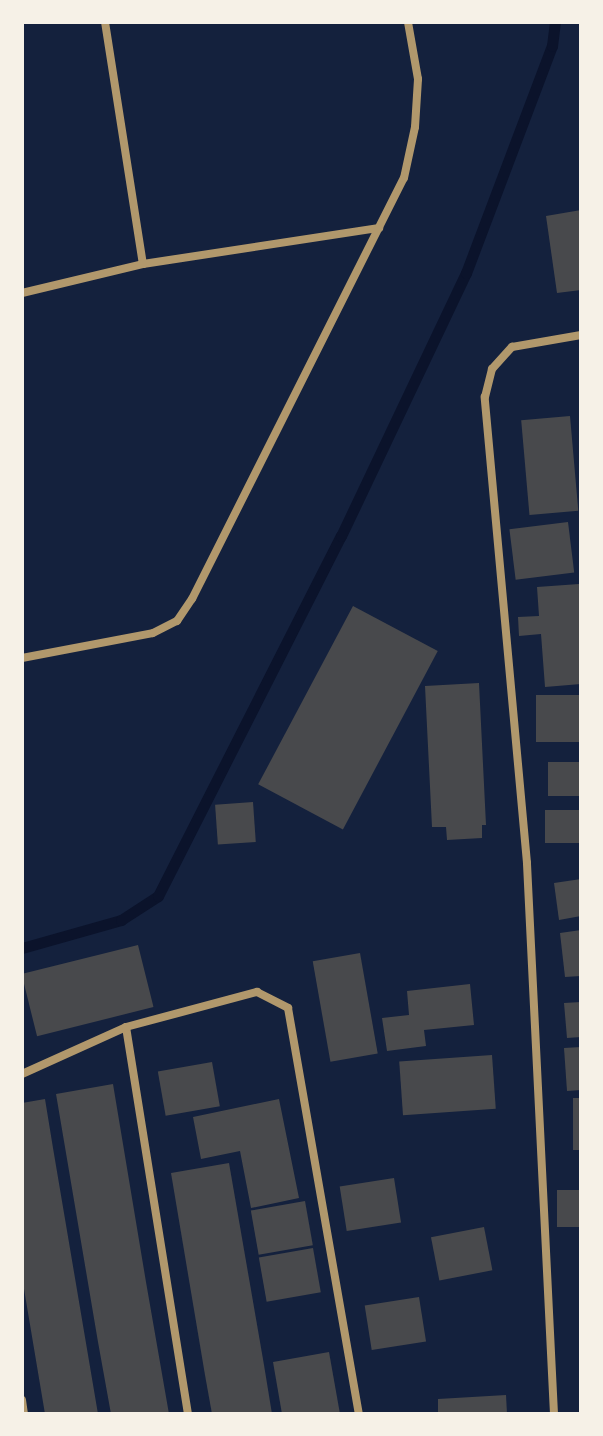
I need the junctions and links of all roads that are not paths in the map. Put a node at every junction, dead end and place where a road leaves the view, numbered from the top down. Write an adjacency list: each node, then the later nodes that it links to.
1 (105, 22): 4 (street)
2 (408, 22): 3 (street)
3 (379, 228): 4 (street); 7 (street)
4 (143, 264): 5 (street)
5 (22, 293)
6 (581, 335): 14 (street)
7 (22, 658)
8 (126, 1027): 9 (street); 12 (street); 13 (street)
9 (22, 1074)
10 (22, 1400): 11 (street)
11 (24, 1414)
12 (188, 1414)
13 (359, 1414)
14 (554, 1414)

